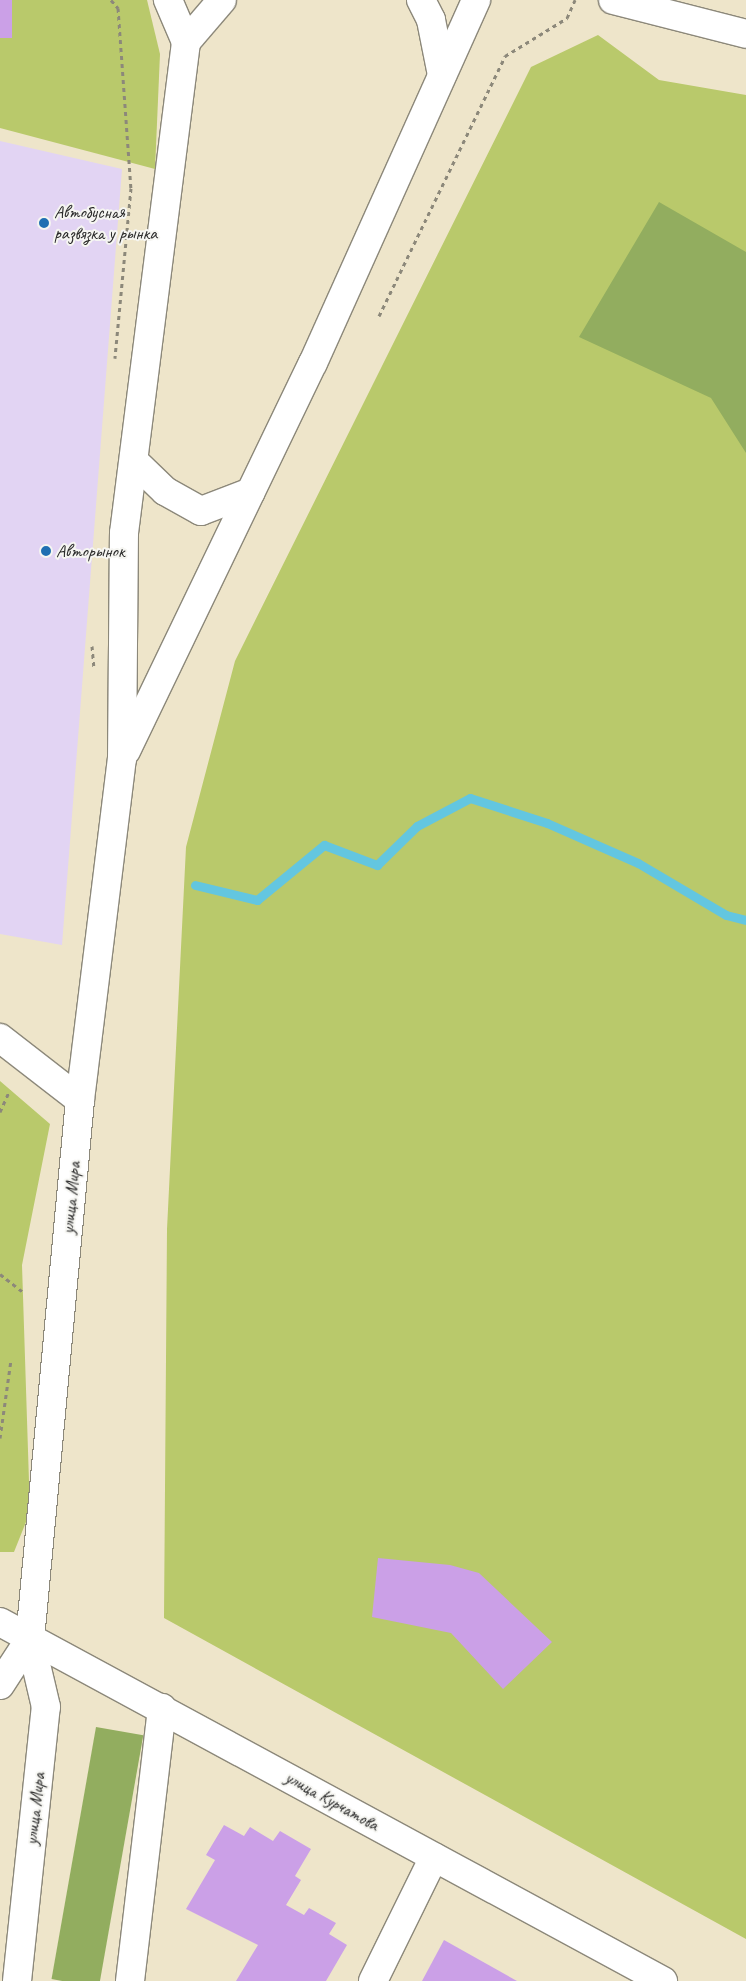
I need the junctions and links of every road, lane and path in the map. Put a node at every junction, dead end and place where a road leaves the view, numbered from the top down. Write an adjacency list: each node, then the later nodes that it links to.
1 (111, 0): 12 (path)
2 (168, 0): 9 (main road)
3 (222, 0): 9 (main road)
4 (421, 0): 10 (main road)
5 (476, 0): 10 (main road)
6 (575, 0): 11 (path)
7 (613, 0): 8 (main road)
8 (746, 34)
9 (186, 42): 13 (main road)
10 (442, 75): 14 (main road)
11 (379, 316)
12 (114, 370)
13 (134, 461): 14 (main road); 17 (main road)
14 (251, 492): 17 (main road)
15 (93, 634): 16 (path)
16 (98, 677)
17 (122, 759): 20 (main road, улица Мира)
18 (0, 1038): 20 (main road)
19 (10, 1090): 21 (path)
20 (80, 1100): 27 (main road, улица Мира)
21 (0, 1112)
22 (0, 1274): 23 (path)
23 (23, 1292)
24 (11, 1360): 25 (path)
25 (0, 1438)
26 (0, 1622): 27 (main road, улица Курчатова)
27 (30, 1639): 28 (main road, улица Мира); 29 (main road, улица Курчатова); 31 (main road, улица Мира)
28 (0, 1685)
29 (162, 1708): 30 (main road, улица Курчатова); 32 (main road)
30 (434, 1858): 33 (main road); 34 (main road, улица Курчатова)
31 (17, 1981)
32 (130, 1981)
33 (373, 1981)
34 (663, 1981)

